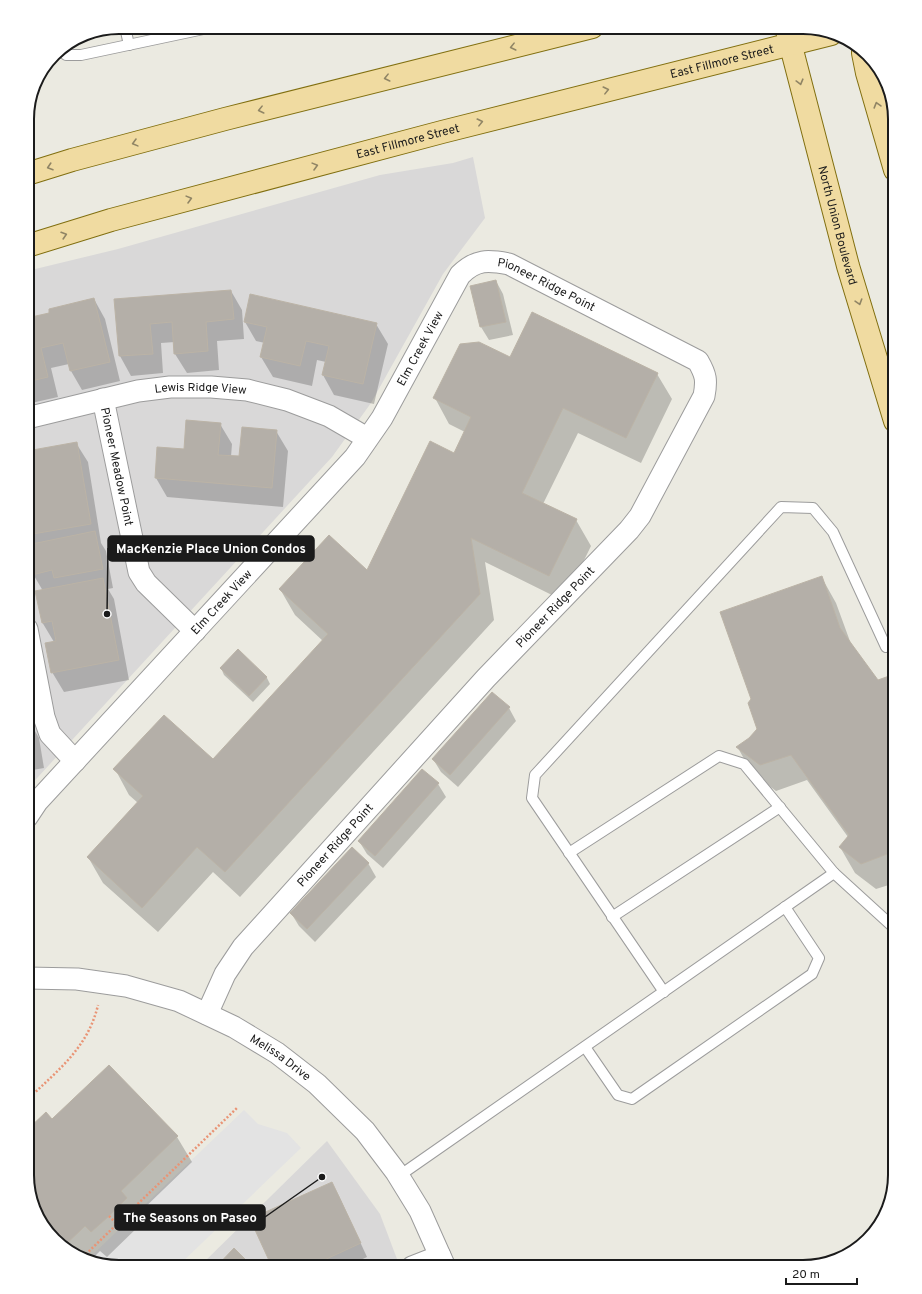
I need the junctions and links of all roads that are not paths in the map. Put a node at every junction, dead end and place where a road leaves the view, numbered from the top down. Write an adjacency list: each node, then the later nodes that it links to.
1 (127, 34): 6 (lane)
2 (174, 34): 6 (lane)
3 (564, 34): 10 (main road, one-way to 10)
4 (813, 35): 5 (main road, East Fillmore Street)
5 (788, 36): 11 (main road, East Fillmore Street, one-way to 5); 13 (main road, North Union Boulevard, one-way to 13)
6 (129, 45): 7 (lane)
7 (65, 54)
8 (864, 61): 9 (main road, one-way to 8)
9 (888, 146)
10 (34, 172)
11 (34, 244)
12 (481, 262): 16 (street, Elm Creek View); 30 (street, Pioneer Ridge Point)
13 (888, 398)
14 (103, 399): 15 (street, Lewis Ridge View); 16 (street, Lewis Ridge View); 17 (street, Pioneer Meadow Point)
15 (34, 416)
16 (367, 438): 17 (street, Elm Creek View)
17 (195, 631): 20 (street, Elm Creek View)
18 (886, 647): 23 (lane)
19 (34, 665): 20 (street)
20 (75, 761): 21 (street, Elm Creek View)
21 (34, 807)
22 (780, 807): 23 (lane); 24 (lane); 26 (lane)
23 (569, 853): 26 (lane)
24 (834, 873): 25 (lane); 27 (lane)
25 (785, 907): 29 (lane); 31 (lane)
26 (612, 917): 29 (lane)
27 (888, 922)
28 (34, 978): 30 (street, Melissa Drive)
29 (664, 992): 31 (lane)
30 (207, 1014): 32 (street, Melissa Drive)
31 (585, 1047): 32 (lane)
32 (399, 1176): 33 (street, Melissa Drive)
33 (442, 1260)

